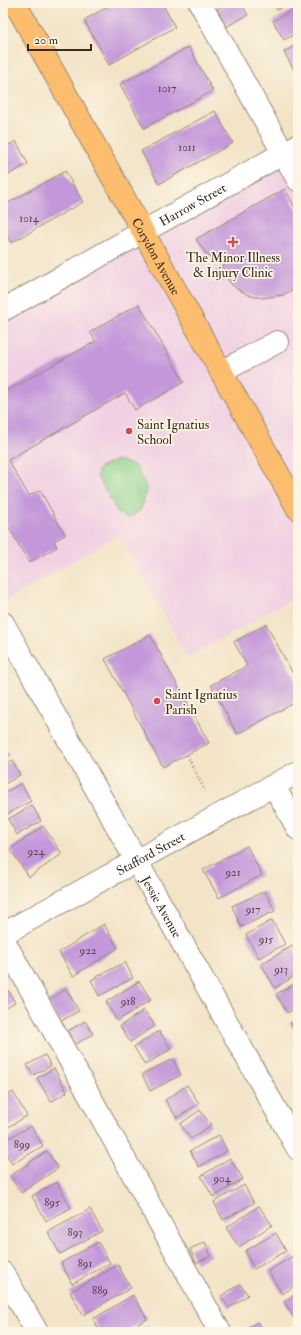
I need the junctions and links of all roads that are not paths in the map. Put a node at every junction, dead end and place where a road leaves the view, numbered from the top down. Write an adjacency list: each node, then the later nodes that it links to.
1 (15, 3): 5 (main road, Corydon Avenue)
2 (200, 3): 3 (street)
3 (291, 149): 4 (street); 5 (street, Harrow Street)
4 (298, 180)
5 (143, 232): 6 (street, Harrow Street); 8 (main road, Corydon Avenue)
6 (4, 307)
7 (277, 342): 8 (street)
8 (221, 372): 9 (main road, Corydon Avenue)
9 (293, 486): 10 (main road, Corydon Avenue)
10 (298, 509)
11 (3, 622): 15 (street, Jessie Avenue)
12 (298, 772): 13 (street, Stafford Street)
13 (274, 786): 14 (street); 15 (street, Stafford Street)
14 (298, 829)
15 (136, 860): 16 (street, Stafford Street); 18 (street, Jessie Avenue)
16 (3, 934)
17 (3, 938): 21 (street)
18 (298, 1149)
19 (3, 1273): 20 (street)
20 (37, 1332)
21 (220, 1332)

